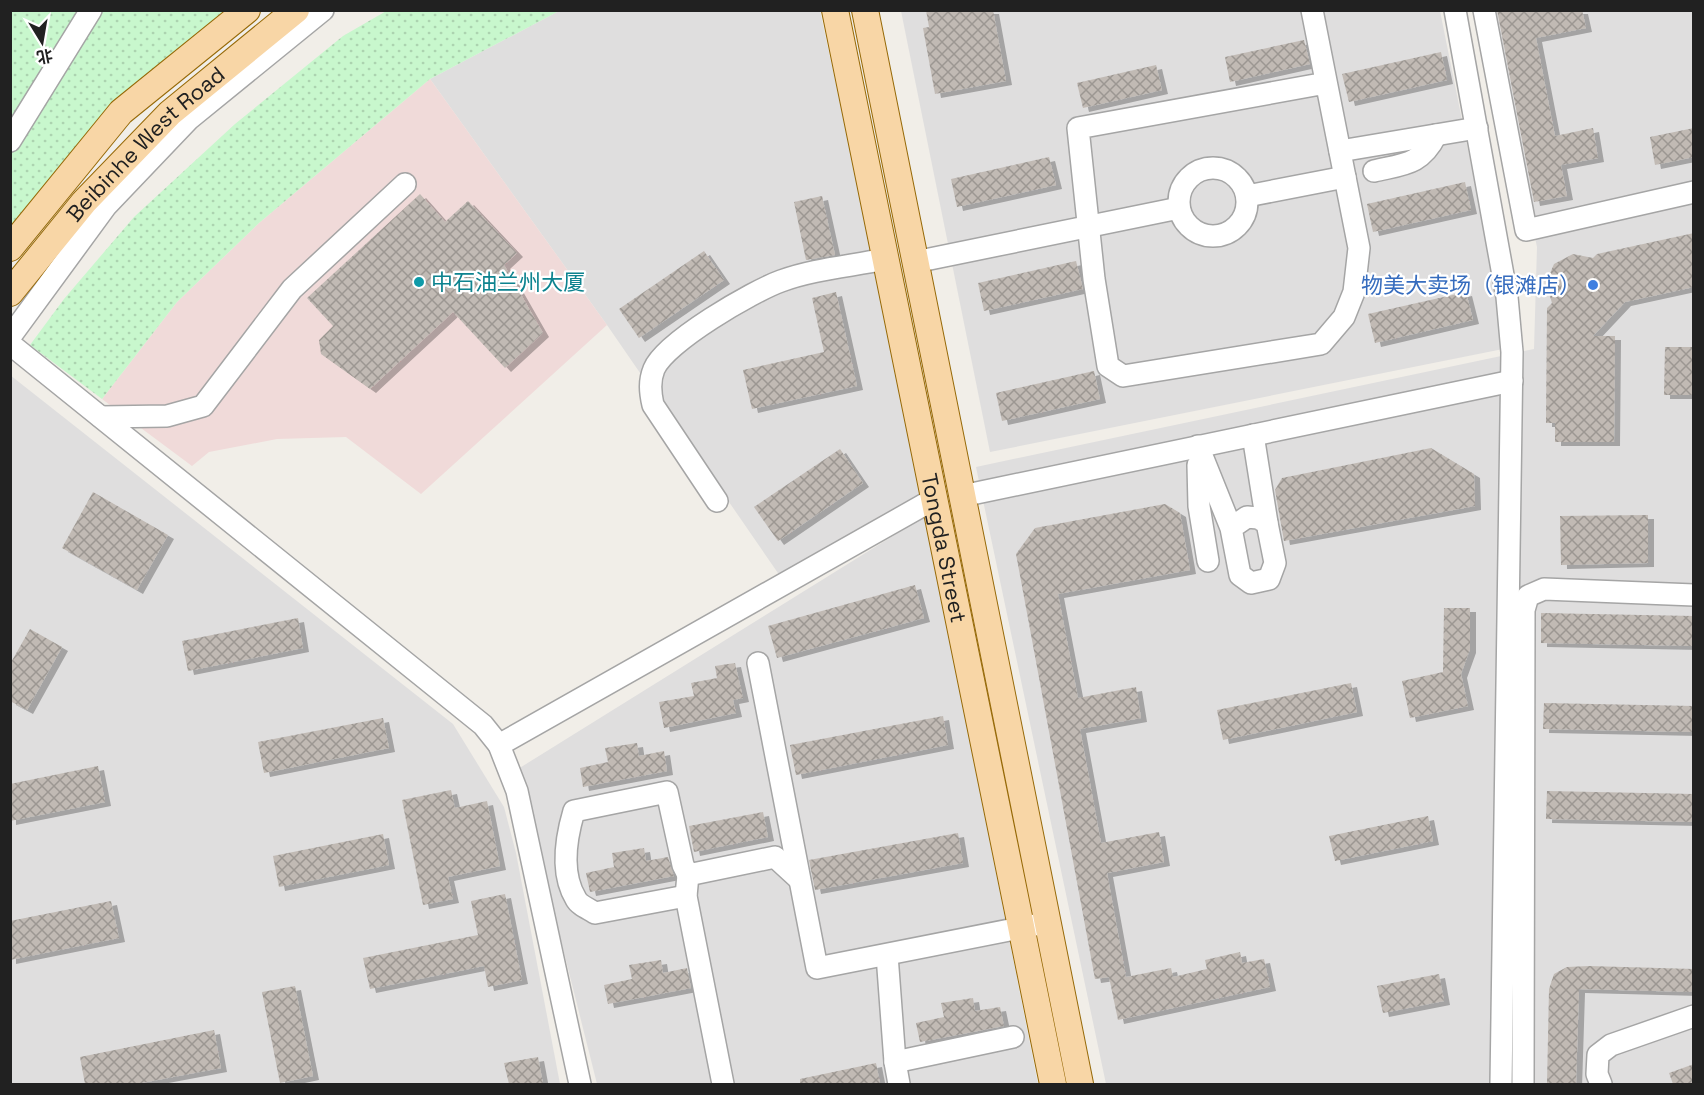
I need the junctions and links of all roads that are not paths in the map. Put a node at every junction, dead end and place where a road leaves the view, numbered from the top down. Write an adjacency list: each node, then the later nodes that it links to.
1 (91, 10): 13 (street)
2 (247, 10): 22 (main road, Beibinhe West Road)
3 (296, 10): 25 (main road, Beibinhe West Road)
4 (323, 10): 26 (street)
5 (835, 10): 23 (main road, Tongda Street)
6 (865, 10): 24 (main road, Tongda Street)
7 (1312, 10): 10 (street)
8 (1455, 10): 11 (street)
9 (1484, 10): 18 (street)
10 (1326, 82): 14 (street); 21 (street)
11 (1477, 128): 12 (street); 28 (street)
12 (1436, 135): 14 (street); 15 (street)
13 (10, 141)
14 (1340, 152): 16 (street)
15 (1374, 171)
16 (1345, 177): 19 (street); 21 (street)
17 (405, 184): 29 (street)
18 (1694, 192)
19 (1247, 196): 20 (street); 20 (street)
20 (1179, 208): 21 (street)
21 (1089, 227): 24 (street)
22 (10, 248)
23 (885, 259): 33 (main road, Tongda Street); 34 (street)
24 (915, 262): 32 (main road, Tongda Street)
25 (10, 293)
26 (10, 337)
27 (10, 344): 29 (street)
28 (1512, 381): 30 (street); 54 (street)
29 (101, 417): 40 (street)
30 (1253, 435): 31 (street); 35 (street)
31 (1198, 446): 32 (street); 36 (street); 37 (street)
32 (962, 496): 43 (main road, Tongda Street)
33 (934, 499): 40 (street); 44 (main road, Tongda Street)
34 (717, 501)
35 (1267, 524): 36 (street); 36 (street)
36 (1231, 528)
37 (1208, 561)
38 (1694, 595): 55 (street)
39 (758, 663): 41 (street)
40 (499, 745): 49 (street)
41 (800, 879): 42 (street); 45 (street)
42 (687, 886): 42 (street); 50 (street)
43 (1048, 923): 44 (street); 53 (main road, Tongda Street)
44 (1021, 928): 45 (street); 52 (main road, Tongda Street)
45 (887, 955): 48 (street)
46 (1694, 1016): 56 (street)
47 (1013, 1037): 48 (street)
48 (895, 1062): 51 (street)
49 (580, 1084)
50 (723, 1084)
51 (899, 1084)
52 (1053, 1084)
53 (1080, 1084)
54 (1501, 1084)
55 (1523, 1084)
56 (1601, 1084)

